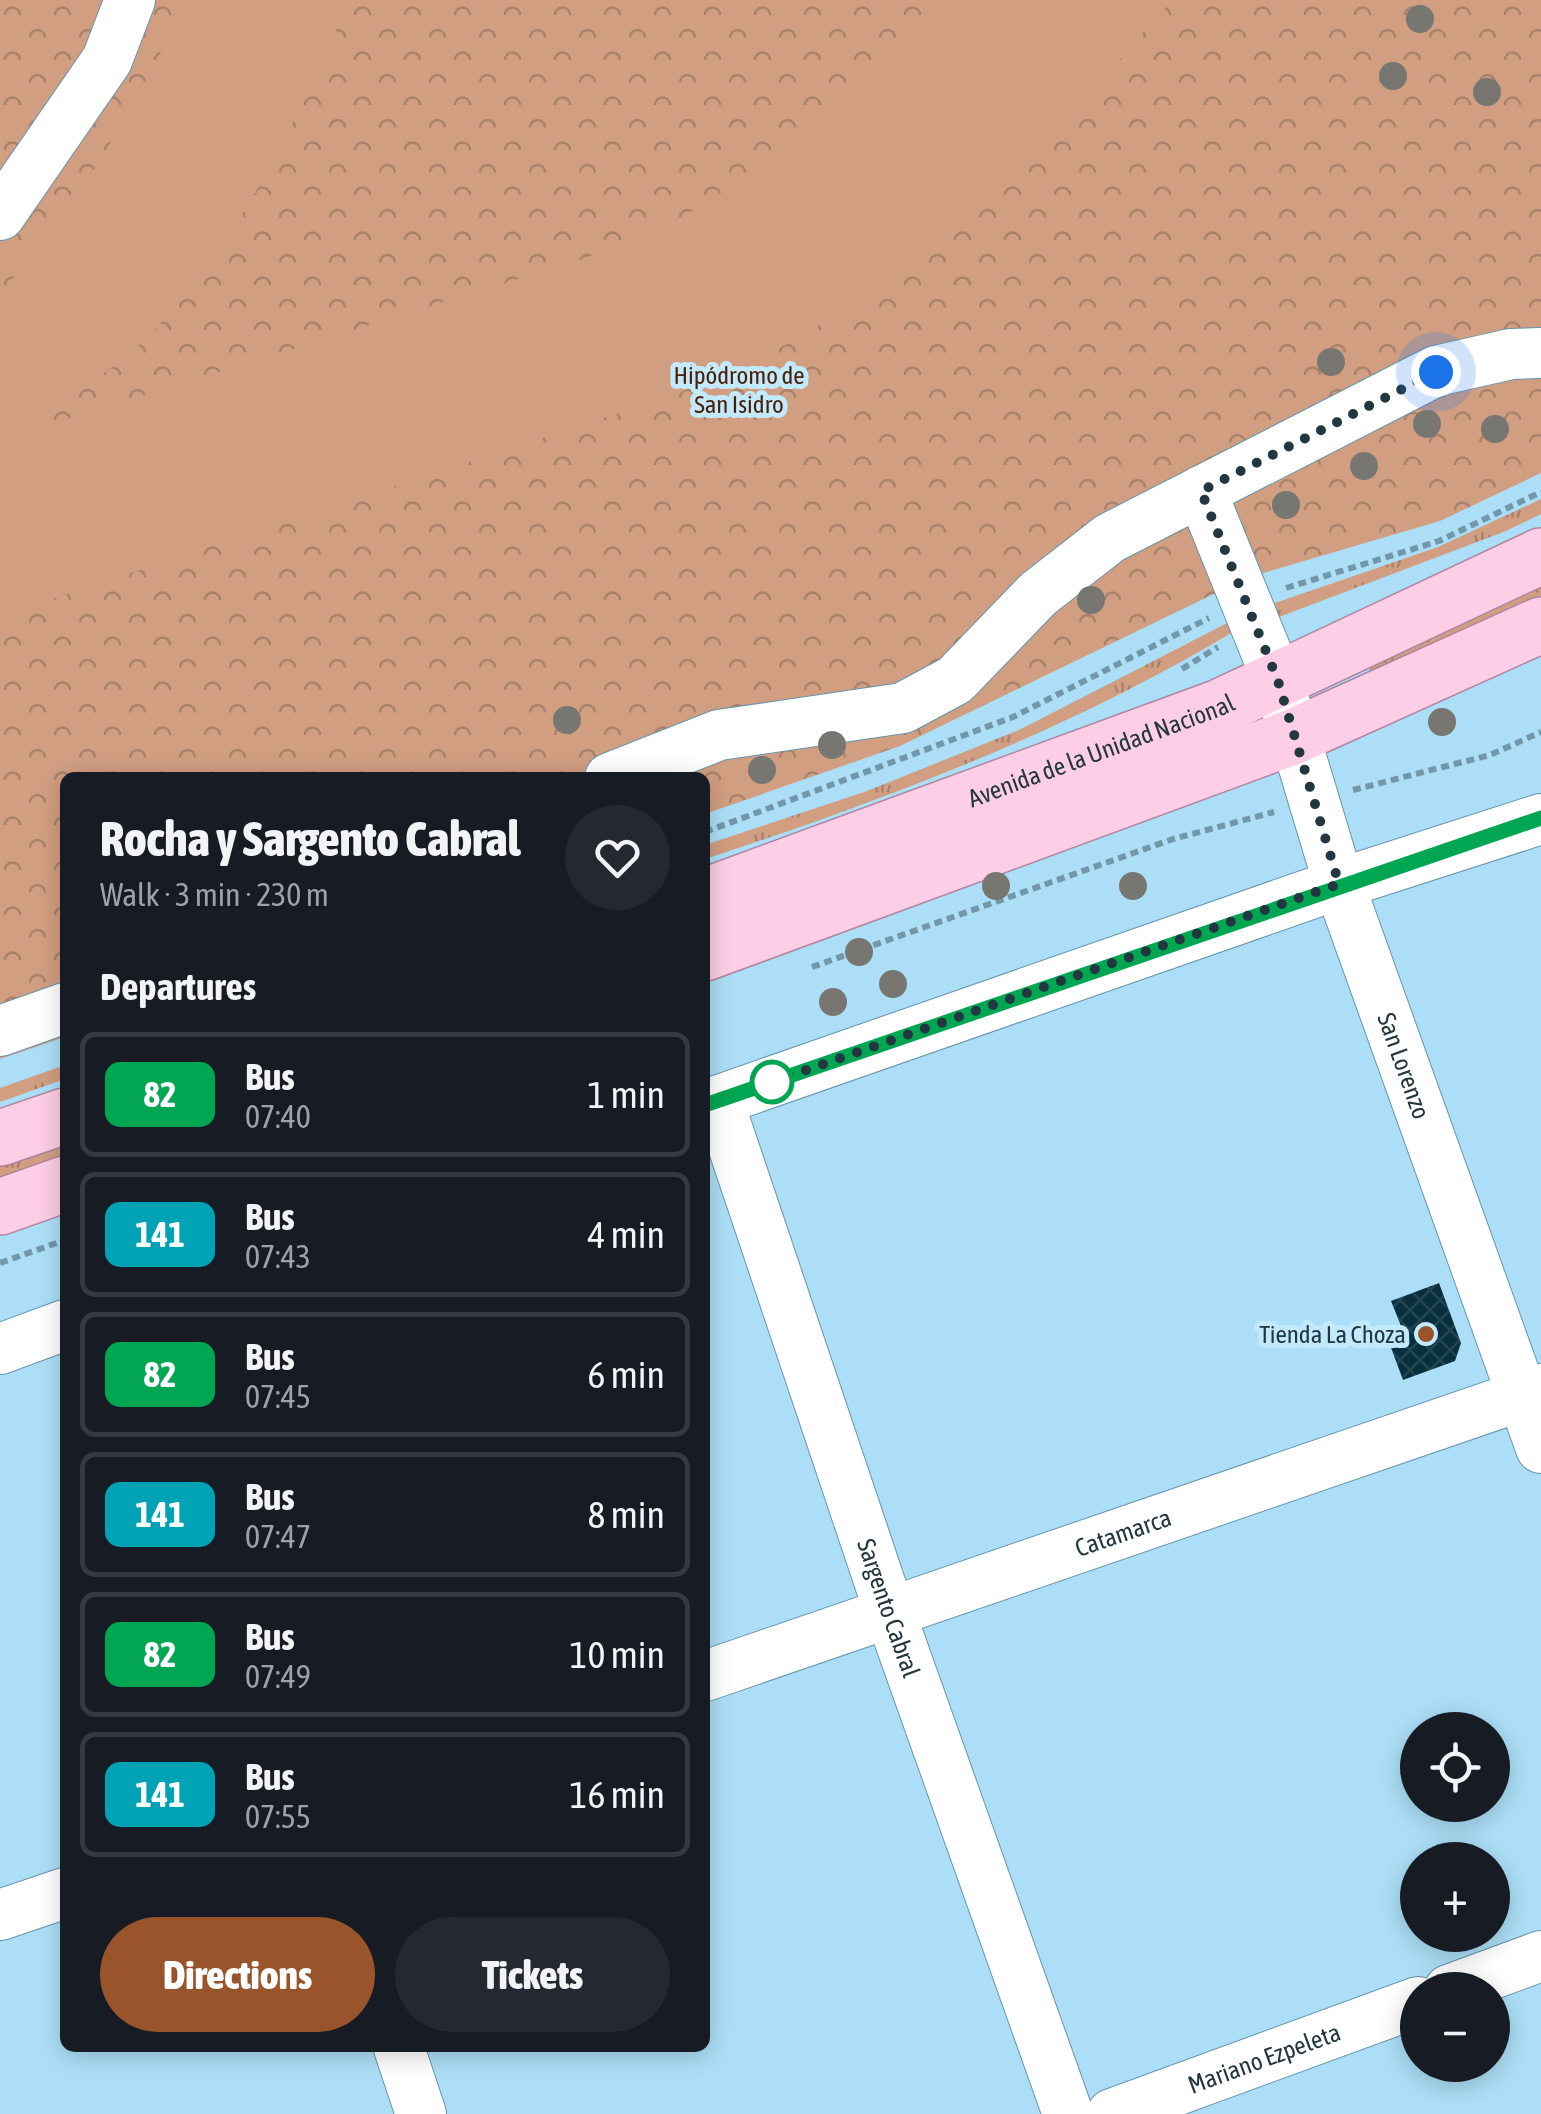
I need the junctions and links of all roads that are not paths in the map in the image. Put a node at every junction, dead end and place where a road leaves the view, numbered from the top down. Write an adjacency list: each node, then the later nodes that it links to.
1 (130, 0): 2 (street)
2 (0, 215)
3 (1541, 353): 4 (street)
4 (1201, 491): 7 (street, San Lorenzo); 9 (street)
5 (1541, 556): 7 (main road, Avenida de la Unidad Nacional)
6 (1541, 624): 8 (main road, Avenida de la Unidad Nacional)
7 (1278, 681): 8 (street, San Lorenzo); 12 (main road, Avenida de la Unidad Nacional)
8 (1295, 736): 11 (street, San Lorenzo); 13 (main road, Avenida de la Unidad Nacional)
9 (625, 772)
10 (1541, 818): 11 (street)
11 (1339, 884): 16 (street); 23 (street, San Lorenzo)
12 (710, 894)
13 (710, 951)
14 (60, 1010): 15 (street)
15 (0, 1031)
16 (712, 1103): 25 (street, Sargento Cabral)
17 (60, 1118): 18 (main road)
18 (0, 1138)
19 (60, 1186): 20 (main road)
20 (0, 1207)
21 (60, 1327): 22 (street)
22 (0, 1350)
23 (1531, 1392): 24 (street, San Lorenzo); 25 (street, Catamarca)
24 (1541, 1448)
25 (890, 1613): 26 (street, Catamarca); 34 (street, Sargento Cabral)
26 (710, 1674)
27 (60, 1895): 28 (street)
28 (0, 1915)
29 (1541, 1956): 30 (street)
30 (1498, 1972)
31 (1400, 2009): 35 (street, Mariano Ezpeleta)
32 (400, 2052): 33 (street)
33 (421, 2114)
34 (1068, 2114)
35 (1112, 2114)

